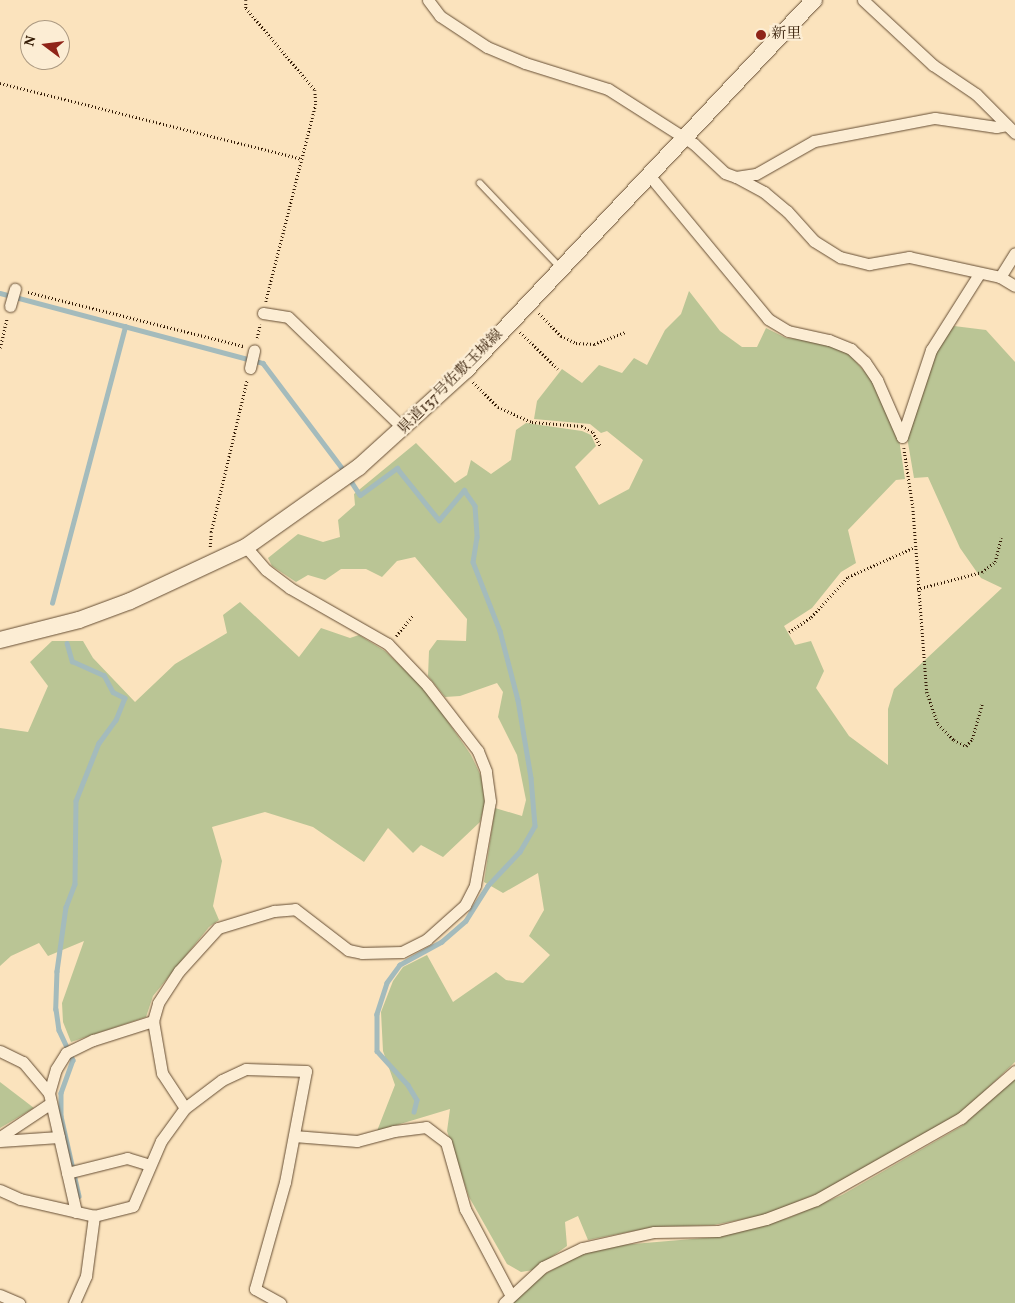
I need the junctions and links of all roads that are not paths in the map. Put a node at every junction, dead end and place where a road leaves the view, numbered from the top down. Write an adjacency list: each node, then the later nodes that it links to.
1 (428, 0): 5 (street)
2 (814, 0): 5 (main road, 県道137号佐敷玉城線)
3 (862, 0): 4 (street)
4 (1011, 129): 7 (street)
5 (685, 138): 6 (main road, 県道137号佐敷玉城線); 7 (street)
6 (649, 175): 10 (main road, 県道137号佐敷玉城線); 11 (street)
7 (736, 177): 11 (street)
8 (480, 183): 10 (lane)
9 (1015, 254): 12 (street)
10 (561, 268): 19 (main road, 県道137号佐敷玉城線)
11 (979, 274): 12 (street)
12 (1000, 277): 13 (street)
13 (1015, 286)
14 (15, 289): 15 (street)
15 (10, 306)
16 (263, 313): 19 (street)
17 (254, 349): 18 (street)
18 (250, 368)
19 (404, 429): 20 (main road, 県道137号佐敷玉城線)
20 (246, 547): 21 (main road, 県道137号佐敷玉城線); 22 (street)
21 (0, 640)
22 (153, 1021): 25 (street); 26 (street)
23 (0, 1051): 25 (street)
24 (1015, 1071): 36 (street)
25 (50, 1098): 28 (street); 29 (street)
26 (185, 1108): 27 (street); 30 (street)
27 (294, 1136): 36 (street); 39 (street)
28 (59, 1137): 29 (street); 31 (street)
29 (0, 1139)
30 (150, 1165): 31 (street); 34 (street)
31 (68, 1173): 33 (street)
32 (0, 1190): 33 (street)
33 (76, 1212): 34 (street)
34 (94, 1216): 38 (street)
35 (0, 1295): 37 (street)
36 (508, 1299)
37 (19, 1303)
38 (74, 1303)
39 (280, 1303)

